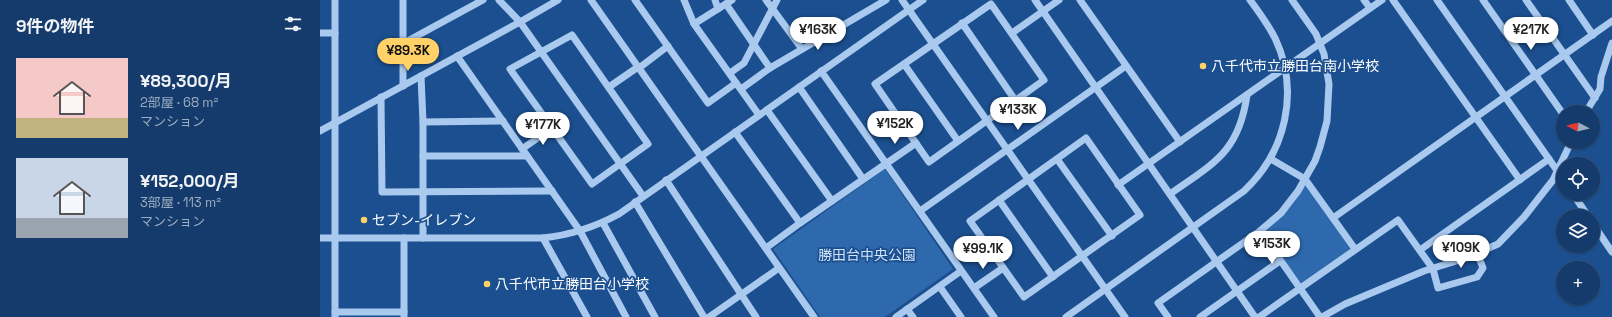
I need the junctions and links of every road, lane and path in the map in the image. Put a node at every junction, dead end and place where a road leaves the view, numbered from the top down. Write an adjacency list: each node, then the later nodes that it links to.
1 (334, 0): 39 (street)
2 (411, 0): 27 (street)
3 (483, 0): 44 (street)
4 (499, 0): 35 (street)
5 (558, 0): 35 (street)
6 (591, 0): 54 (street)
7 (635, 0): 47 (street)
8 (684, 0): 37 (street)
9 (714, 0): 30 (street)
10 (766, 0): 31 (street)
11 (777, 0): 31 (street)
12 (886, 0): 48 (street)
13 (902, 0): 32 (street)
14 (923, 0): 32 (street)
15 (1035, 0): 33 (street)
16 (1059, 0): 33 (street)
17 (1080, 0): 53 (street)
18 (1250, 0): 56 (street)
19 (1292, 0): 42 (street)
20 (1364, 0): 29 (street)
21 (1382, 0): 29 (street)
22 (1393, 0): 76 (street)
23 (1437, 0): 69 (street)
24 (1483, 0): 59 (street)
25 (1526, 0): 50 (street)
26 (1569, 0): 41 (street)
27 (402, 2): 44 (street)
28 (729, 2): 30 (street); 46 (street)
29 (1370, 8): 42 (street)
30 (718, 9): 37 (street)
31 (773, 9): 46 (street); 48 (street)
32 (909, 10): 45 (street); 57 (street)
33 (1043, 11): 40 (street); 65 (street)
34 (1612, 21): 41 (street)
35 (520, 22): 49 (street); 51 (street)
36 (962, 23): 40 (street); 45 (street); 71 (street)
37 (694, 24): 58 (street)
38 (320, 32): 39 (street)
39 (335, 33): 79 (street)
40 (1012, 33): 71 (street)
41 (1594, 35): 50 (street)
42 (1321, 43): 56 (street); 102 (street)
43 (1612, 43): 70 (street)
44 (402, 44): 62 (street)
45 (933, 44): 52 (street); 78 (street)
46 (754, 45): 55 (street); 58 (street)
47 (668, 46): 54 (street); 61 (street)
48 (802, 49): 55 (street)
49 (541, 52): 63 (street); 81 (street); 96 (street)
50 (1564, 55): 59 (street); 70 (street)
51 (457, 56): 60 (street); 77 (street)
52 (904, 64): 84 (street); 86 (street)
53 (1126, 66): 65 (street); 85 (street)
54 (639, 67): 63 (street); 91 (street)
55 (770, 68): 66 (street)
56 (1286, 68): 67 (street); 93 (street)
57 (821, 72): 64 (street); 95 (street)
58 (730, 73): 61 (street)
59 (1536, 75): 69 (street); 72 (street)
60 (421, 76): 62 (street); 80 (street)
61 (736, 83): 66 (street)
62 (403, 86): 68 (street)
63 (609, 87): 96 (street)
64 (799, 87): 74 (street); 100 (street)
65 (1096, 88): 88 (street); 97 (street)
66 (741, 89): 75 (street)
67 (1247, 95): 85 (street); 108 (street)
68 (381, 97): 79 (street); 106 (street)
69 (1505, 97): 76 (street); 94 (street)
70 (1595, 98): 73 (street)
71 (1015, 100): 78 (street)
72 (1557, 105)
73 (1590, 105)
74 (767, 110): 75 (street); 111 (street)
75 (759, 115): 83 (street)
76 (1476, 117): 104 (street); 114 (street)
77 (503, 121): 80 (street); 87 (street)
78 (987, 121): 84 (street); 88 (street)
79 (335, 122): 82 (street); 123 (street)
80 (423, 122): 89 (street)
81 (552, 128): 87 (street); 96 (street)
82 (320, 131)
83 (735, 132): 91 (street); 116 (street)
84 (958, 141): 86 (street)
85 (1180, 142): 97 (street)
86 (916, 143): 95 (street)
87 (522, 149): 90 (street)
88 (1007, 150): 101 (street); 113 (street)
89 (423, 156): 90 (street); 106 (street)
90 (528, 156): 107 (street)
91 (701, 156): 103 (street); 127 (street)
92 (1057, 159): 101 (street); 105 (street); 121 (street)
93 (1271, 159): 102 (street); 117 (street)
94 (1549, 159): 98 (street); 104 (street)
95 (886, 163): 100 (street); 113 (street)
96 (620, 164): 109 (street)
97 (1149, 164): 105 (street); 108 (street)
98 (1556, 168)
99 (1556, 175): 131 (street)
100 (863, 179): 111 (street)
101 (1028, 179): 110 (street); 132 (street)
102 (1305, 179): 114 (street); 119 (street)
103 (666, 180): 109 (street); 145 (street)
104 (1520, 180): 129 (street)
105 (1118, 185): 121 (street)
106 (423, 191): 107 (street); 125 (street)
107 (552, 191): 118 (street)
108 (1170, 194): 117 (street)
109 (643, 196): 112 (street)
110 (999, 200): 136 (street); 139 (street)
111 (832, 201): 116 (street)
112 (635, 202): 115 (street); 153 (street)
113 (920, 212): 138 (street)
114 (1333, 218): 128 (street)
115 (603, 223): 118 (street); 152 (street)
116 (800, 223): 127 (street)
117 (1194, 228): 134 (street); 143 (street)
118 (580, 231): 126 (street); 151 (street)
119 (1260, 231): 133 (street); 134 (street)
120 (1600, 234): 130 (street)
121 (1112, 236): 132 (street)
122 (320, 238): 123 (street)
123 (335, 238): 124 (street); 148 (street)
124 (404, 238): 125 (street); 147 (street)
125 (423, 238): 126 (street)
126 (543, 238): 150 (street)
127 (766, 248): 135 (street)
128 (1355, 249): 129 (street); 142 (street)
129 (1420, 250): 137 (street)
130 (1612, 252)
131 (1477, 253): 137 (street); 137 (street)
132 (1082, 256): 139 (street); 143 (street)
133 (1280, 261): 142 (street); 144 (street)
134 (1217, 262): 144 (street); 162 (street)
135 (779, 268): 145 (street); 155 (street)
136 (1003, 268): 139 (street); 141 (street)
137 (1433, 270): 166 (street)
138 (962, 271): 140 (street); 141 (street)
139 (1053, 277)
140 (940, 287): 146 (street); 158 (street)
141 (974, 288): 159 (street)
142 (1300, 288): 165 (street); 166 (street)
143 (1105, 290): 160 (street); 161 (street)
144 (1237, 291): 163 (street); 164 (street)
145 (741, 295): 149 (street); 154 (street)
146 (907, 309): 156 (street); 157 (street)
147 (404, 314): 148 (street)
148 (335, 315)
149 (713, 316)
150 (587, 317)
151 (626, 317)
152 (655, 317)
153 (704, 317)
154 (756, 317)
155 (814, 317)
156 (896, 317)
157 (913, 317)
158 (961, 317)
159 (994, 317)
160 (1066, 317)
161 (1125, 317)
162 (1168, 317)
163 (1200, 317)
164 (1254, 317)
165 (1259, 317)
166 (1321, 317)

